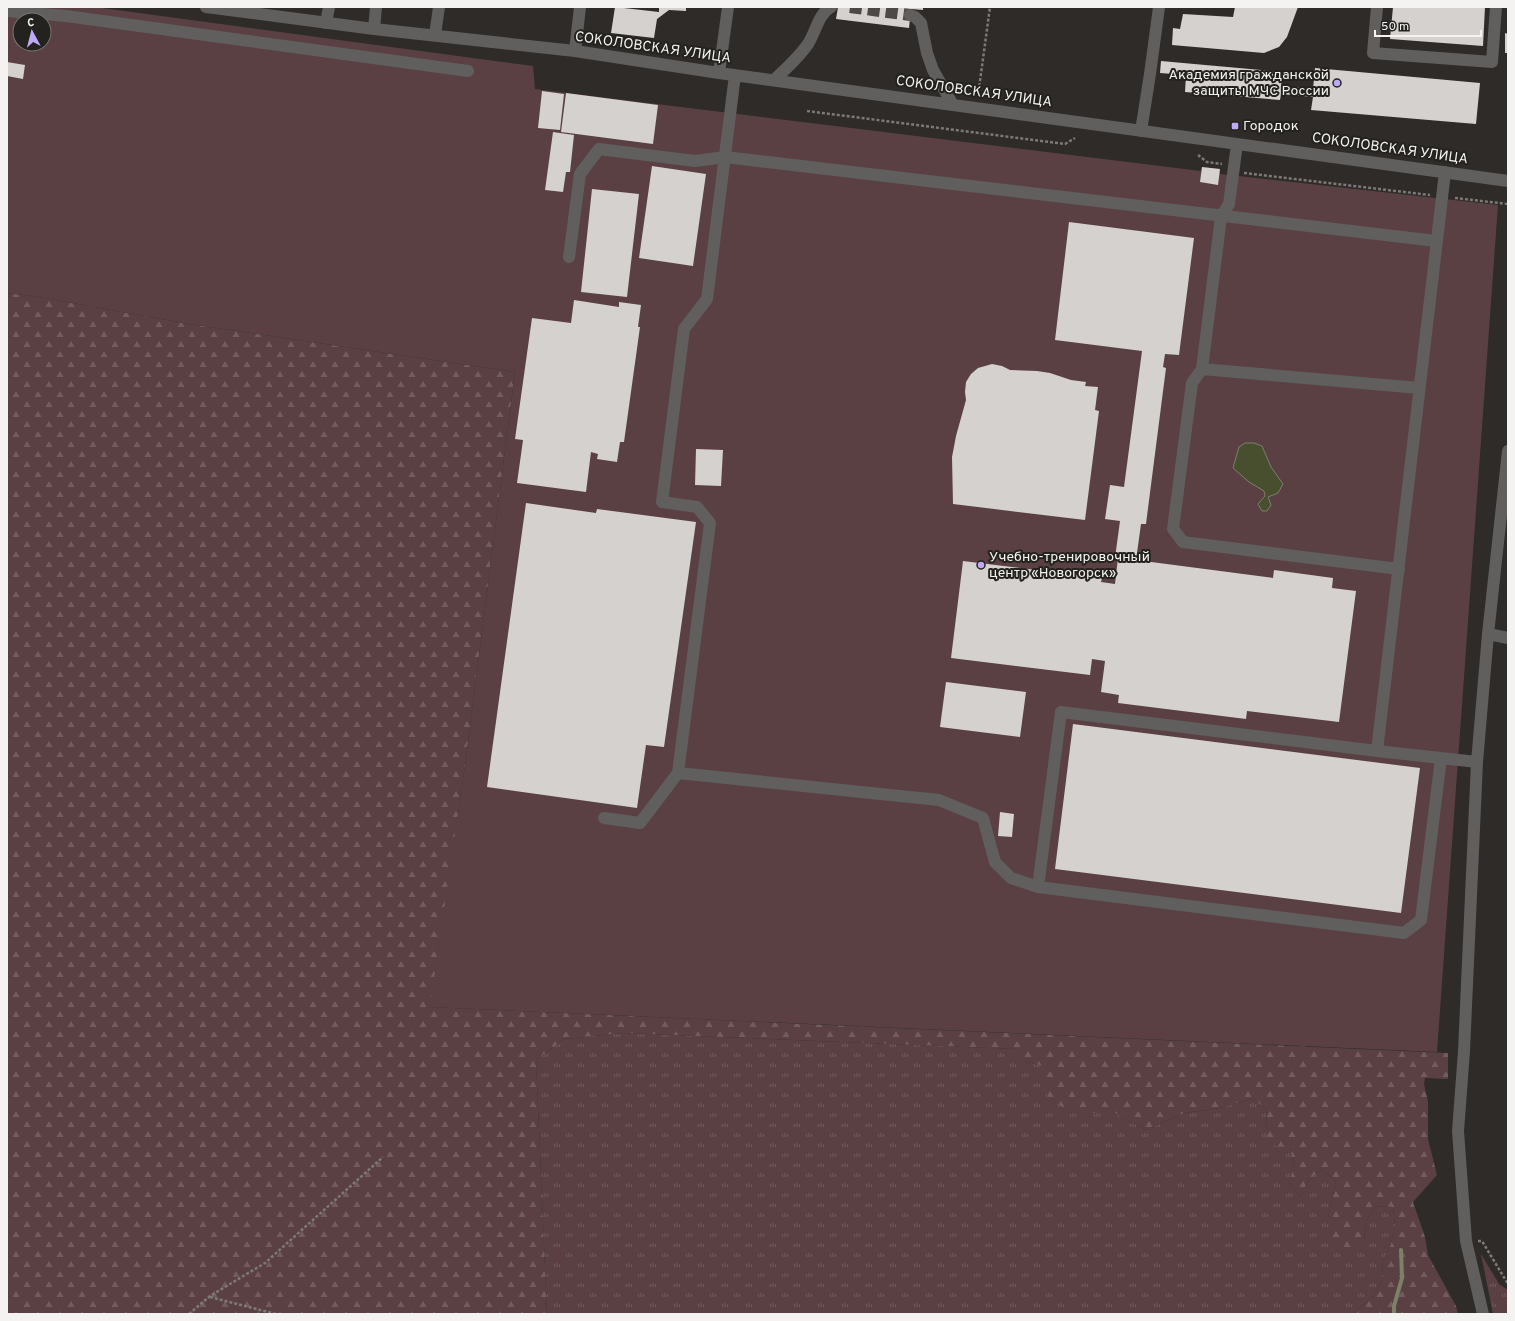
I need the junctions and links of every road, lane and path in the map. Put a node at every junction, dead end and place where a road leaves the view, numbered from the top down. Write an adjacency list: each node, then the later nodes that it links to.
1 (206, 7): 12 (street, СОКОЛОВСКАЯ УЛИЦА)
2 (329, 7): 15 (street)
3 (376, 7): 16 (street)
4 (438, 7): 17 (street)
5 (580, 7): 18 (street)
6 (728, 7): 20 (street)
7 (830, 7): 22 (street)
8 (990, 7): 23 (path)
9 (1159, 7): 26 (street)
10 (1377, 7): 11 (street)
11 (1496, 7)
12 (236, 9): 15 (street, СОКОЛОВСКАЯ УЛИЦА)
13 (7, 11): 19 (street)
14 (910, 15): 24 (street)
15 (326, 23): 16 (street, СОКОЛОВСКАЯ УЛИЦА)
16 (374, 29): 17 (street, СОКОЛОВСКАЯ УЛИЦА)
17 (435, 35): 18 (street, СОКОЛОВСКАЯ УЛИЦА)
18 (575, 51): 20 (street, СОКОЛОВСКАЯ УЛИЦА)
19 (468, 71)
20 (719, 73): 21 (street, СОКОЛОВСКАЯ УЛИЦА)
21 (735, 75): 22 (street, СОКОЛОВСКАЯ УЛИЦА); 30 (street)
22 (774, 80): 24 (street, СОКОЛОВСКАЯ УЛИЦА)
23 (978, 98)
24 (953, 105): 26 (street, СОКОЛОВСКАЯ УЛИЦА)
25 (806, 111): 27 (path)
26 (1141, 131): 28 (street, СОКОЛОВСКАЯ УЛИЦА)
27 (1075, 138)
28 (1237, 144): 31 (street); 32 (street, СОКОЛОВСКАЯ УЛИЦА)
29 (1198, 156): 31 (path)
30 (725, 157): 36 (street); 38 (street); 48 (street)
31 (1233, 171): 34 (path); 36 (street)
32 (1445, 172): 33 (street, СОКОЛОВСКАЯ УЛИЦА); 34 (street)
33 (1508, 180)
34 (1442, 196): 35 (path); 37 (street)
35 (1508, 204)
36 (1221, 217): 37 (street); 39 (street)
37 (1436, 242): 40 (street)
38 (570, 257)
39 (1202, 369): 40 (street); 42 (street)
40 (1419, 388): 42 (street)
41 (1508, 451): 43 (street)
42 (1399, 569): 45 (street)
43 (1488, 634): 44 (street); 47 (street)
44 (1508, 638)
45 (1377, 751): 46 (street); 50 (street)
46 (1441, 758): 47 (street); 50 (street)
47 (1477, 762): 52 (street)
48 (678, 772): 49 (street); 50 (street)
49 (604, 818)
50 (1038, 887)
51 (383, 1158): 54 (path)
52 (1466, 1241): 53 (path); 57 (street)
53 (1508, 1284)
54 (210, 1296): 55 (path); 56 (path)
55 (189, 1314)
56 (276, 1314)
57 (1483, 1314)

